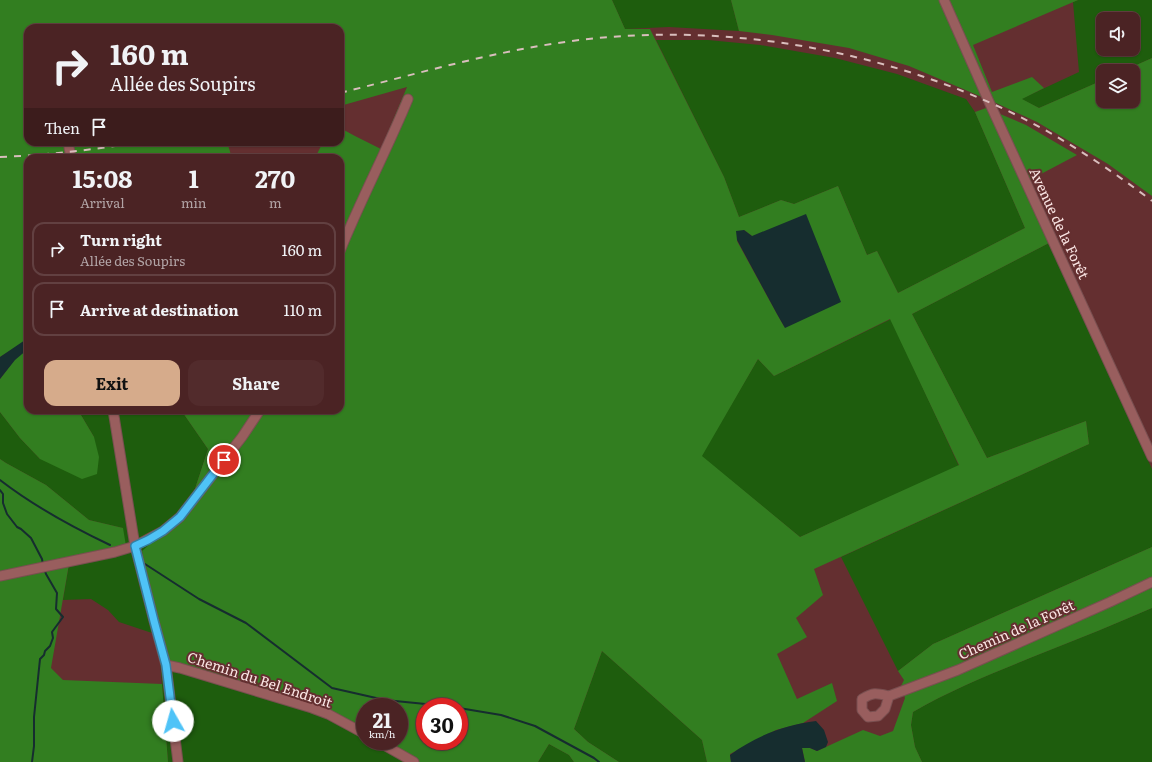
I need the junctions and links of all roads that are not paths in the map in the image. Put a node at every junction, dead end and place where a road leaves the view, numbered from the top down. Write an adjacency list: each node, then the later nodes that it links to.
1 (944, 0): 6 (street, Avenue de la Forêt)
2 (408, 99): 3 (street)
3 (344, 241)
4 (113, 414): 7 (street)
5 (257, 414): 7 (street)
6 (1152, 457)
7 (135, 546): 8 (street); 10 (street)
8 (0, 576)
9 (1152, 582): 11 (street, Chemin de la Forêt)
10 (166, 665): 12 (street, Chemin du Bel Endroit); 14 (street)
11 (889, 696)
12 (356, 729)
13 (393, 750): 15 (street)
14 (178, 762)
15 (414, 762)

